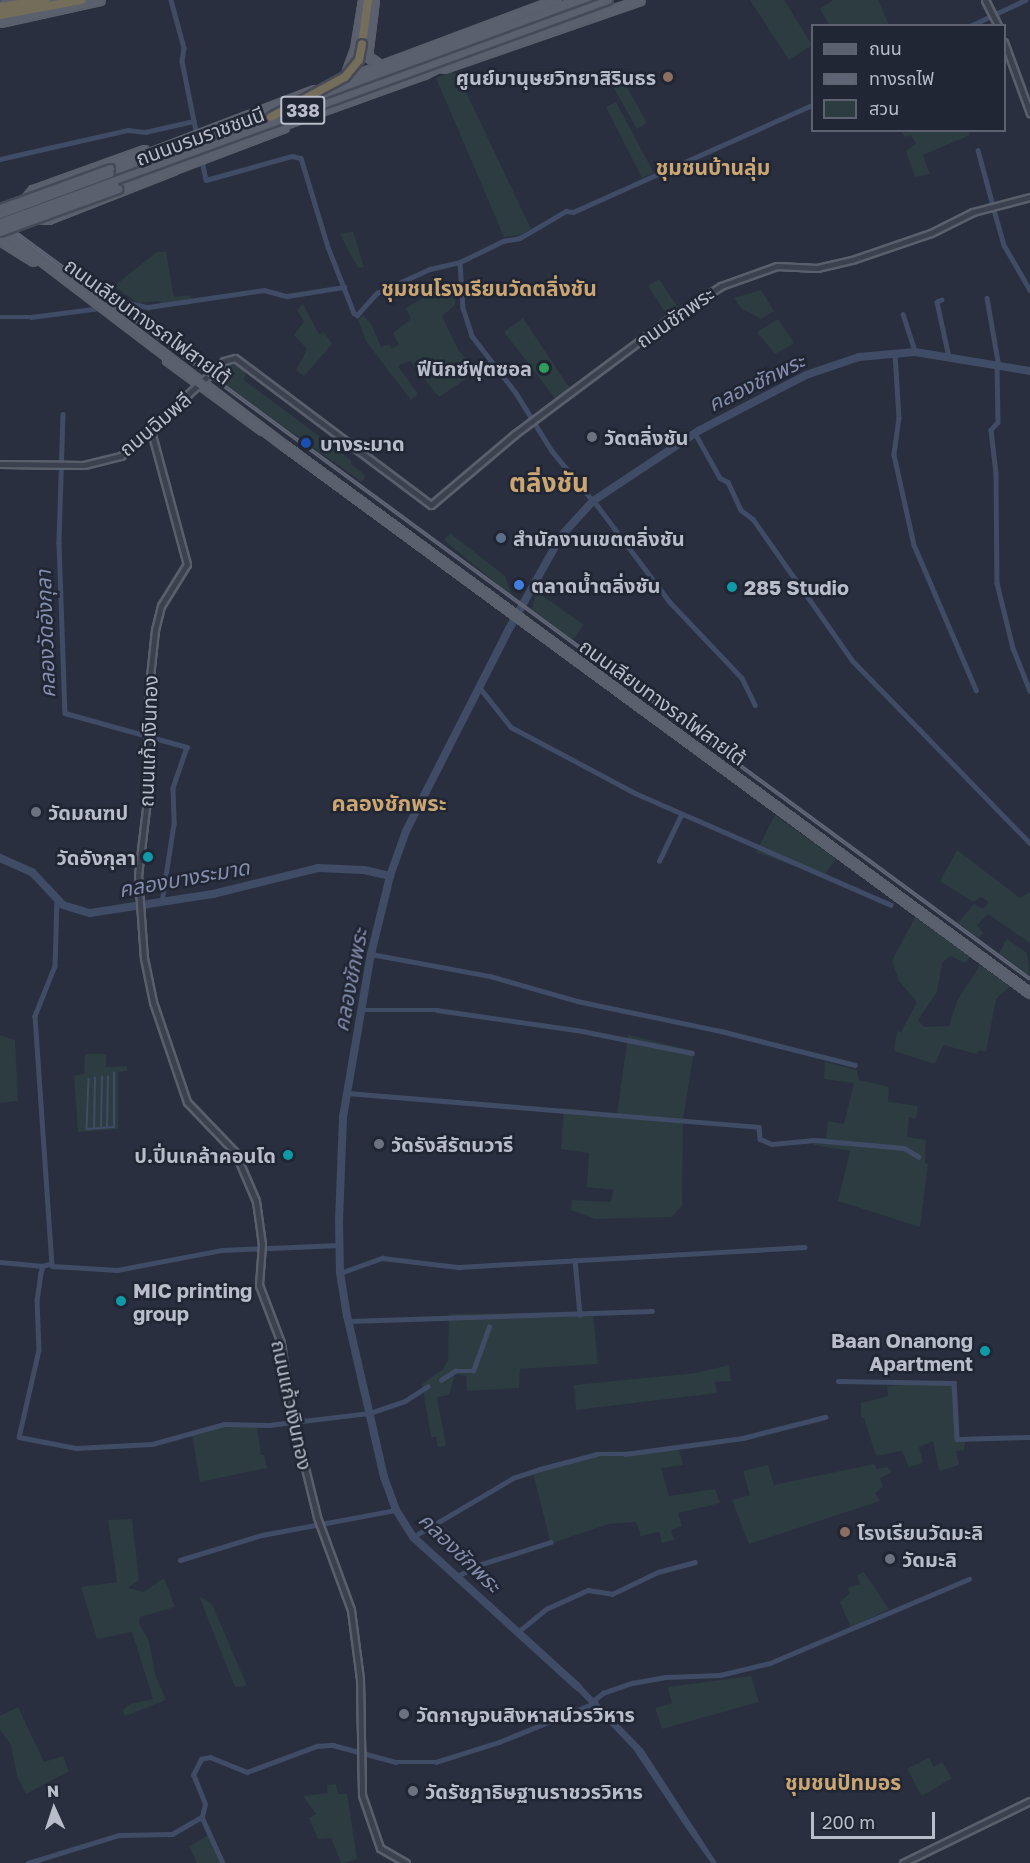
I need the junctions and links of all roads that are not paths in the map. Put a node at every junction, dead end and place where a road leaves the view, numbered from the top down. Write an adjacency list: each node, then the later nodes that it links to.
1 (45, 0): 16 (highway)
2 (82, 0): 18 (highway)
3 (100, 0): 19 (main road)
4 (363, 0): 24 (main road)
5 (368, 0): 30 (highway, bridge)
6 (374, 0): 23 (main road)
7 (556, 0): 17 (main road, 338)
8 (567, 0): 17 (main road)
9 (580, 0): 26 (main road, ถนนบรมราชชนนี)
10 (592, 0): 30 (main road, 338, bridge)
11 (608, 0): 40 (main road, 338, bridge)
12 (614, 0): 27 (main road, ถนนบรมราชชนนี / 338)
13 (628, 0): 21 (main road)
14 (640, 0): 21 (main road, 338)
15 (985, 0): 20 (street)
16 (0, 7)
17 (521, 13): 25 (main road, 338)
18 (0, 15)
19 (0, 22)
20 (997, 24)
21 (562, 27): 27 (main road, 338)
22 (1006, 45): 29 (street)
23 (367, 56): 24 (main road); 25 (main road)
24 (353, 58): 28 (main road)
25 (385, 65): 26 (main road); 28 (main road, 338)
26 (378, 73): 31 (main road, ถนนบรมราชชนนี)
27 (427, 73): 33 (main road, ถนนบรมราชชนนี / 338, bridge)
28 (340, 81): 31 (main road, 338)
29 (1030, 113)
30 (271, 117): 39 (main road, 338, bridge)
31 (199, 136): 32 (main road, 338); 34 (main road, ถนนบรมราชชนนี / 338)
32 (178, 141): 34 (main road, 338); 35 (main road)
33 (197, 157): 35 (main road, 338); 36 (main road, ถนนบรมราชชนนี / 338)
34 (110, 170): 38 (main road, 338, bridge); 39 (main road, ถนนบรมราชชนนี / 338, bridge)
35 (173, 170): 36 (main road, 338)
36 (117, 187): 41 (main road, ถนนบรมราชชนนี / 338, bridge)
37 (1030, 197): 48 (street, ถนนชักพระ)
38 (0, 208)
39 (0, 216)
40 (0, 222)
41 (0, 230): 43 (main road, ถนนเลียบทางรถไฟสายใต้); 44 (main road, ถนนเลียบทางรถไฟสายใต้)
42 (0, 240): 43 (main road)
43 (33, 261): 44 (main road, ถนนเลียบทางรถไฟสายใต้)
44 (97, 307): 45 (main road, ถนนเลียบทางรถไฟสายใต้)
45 (202, 383): 46 (street, ถนนฉิมพลี); 48 (street, ถนนฉิมพลี); 49 (main road, ถนนเลียบทางรถไฟสายใต้)
46 (151, 431): 47 (street, ถนนฉิมพลี); 51 (street, ถนนแก้วเงินทอง)
47 (0, 464)
48 (430, 505)
49 (1030, 993)
50 (1030, 1801): 52 (street)
51 (406, 1863)
52 (903, 1863)

